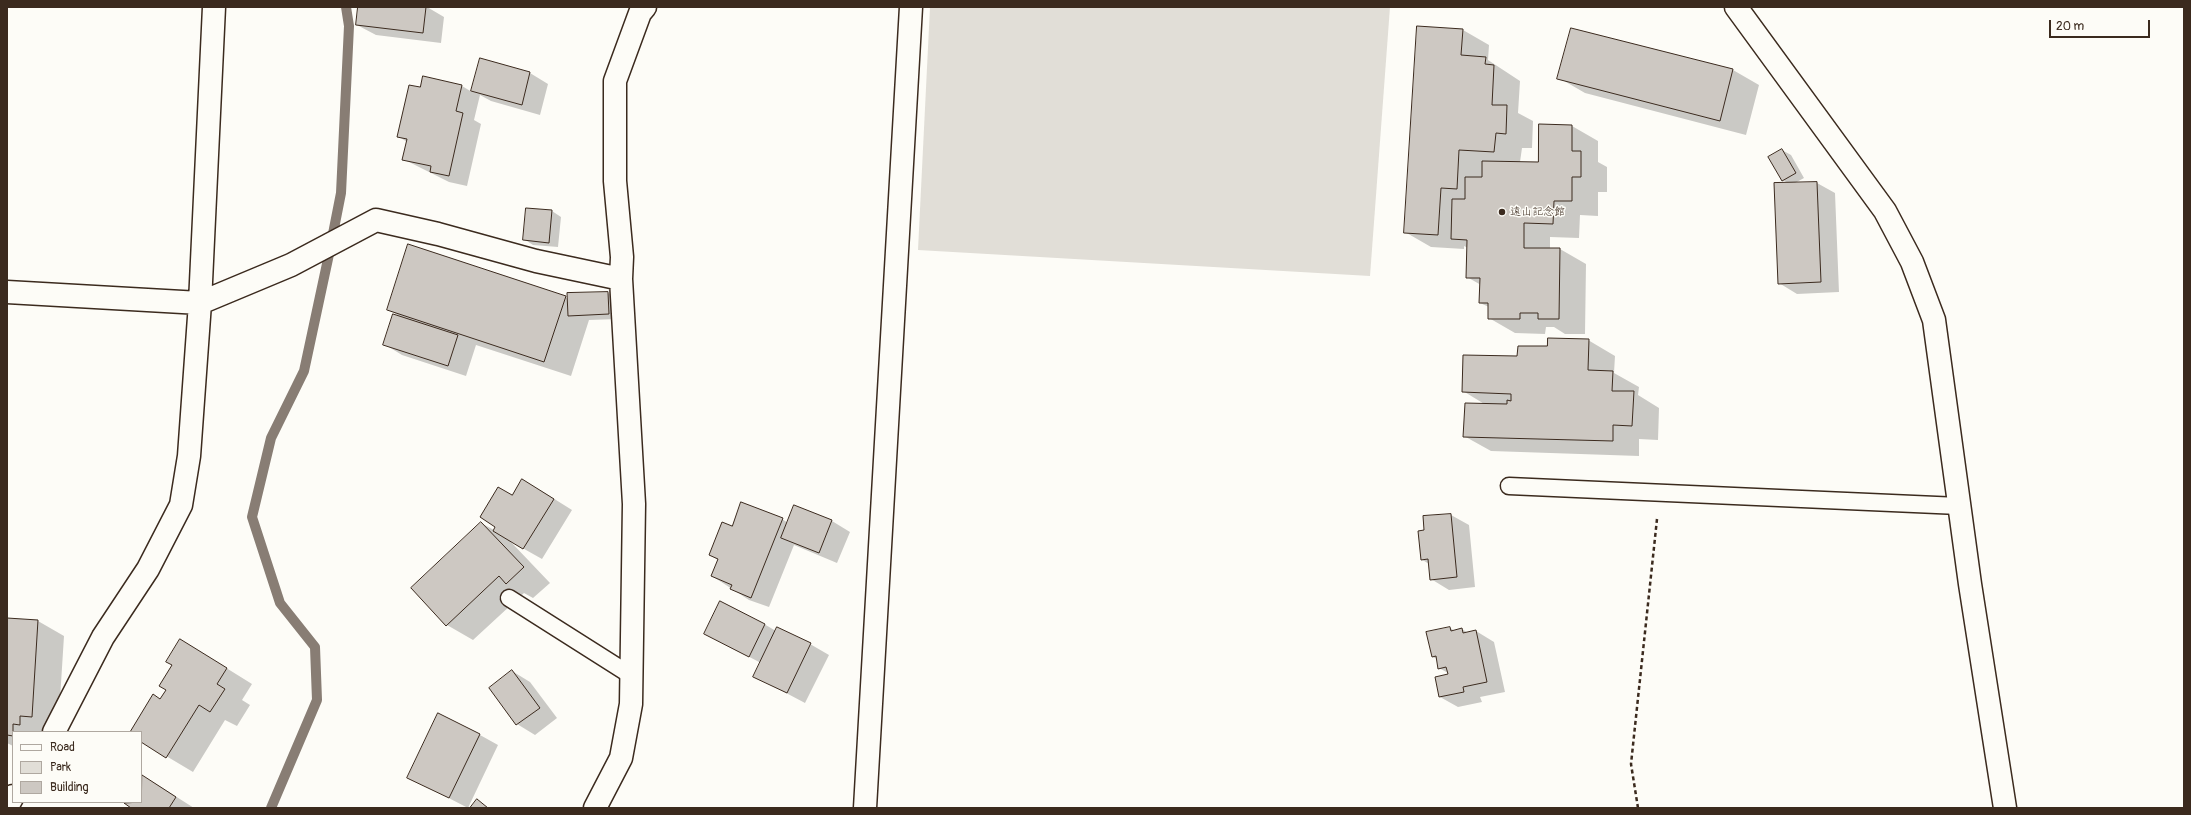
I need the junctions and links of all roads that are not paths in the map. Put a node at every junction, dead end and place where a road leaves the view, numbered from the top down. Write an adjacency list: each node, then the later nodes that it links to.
1 (214, 7): 7 (street)
2 (645, 7): 5 (street)
3 (911, 7): 16 (street)
4 (1736, 7): 9 (street)
5 (621, 279): 7 (street); 11 (street)
6 (7, 292): 7 (street)
7 (200, 303): 12 (street)
8 (1509, 486): 9 (lane)
9 (1959, 506): 17 (street)
10 (508, 598): 11 (lane)
11 (632, 676): 15 (street)
12 (55, 731)
13 (12, 798): 14 (street)
14 (7, 807)
15 (595, 808)
16 (865, 808)
17 (2005, 808)

